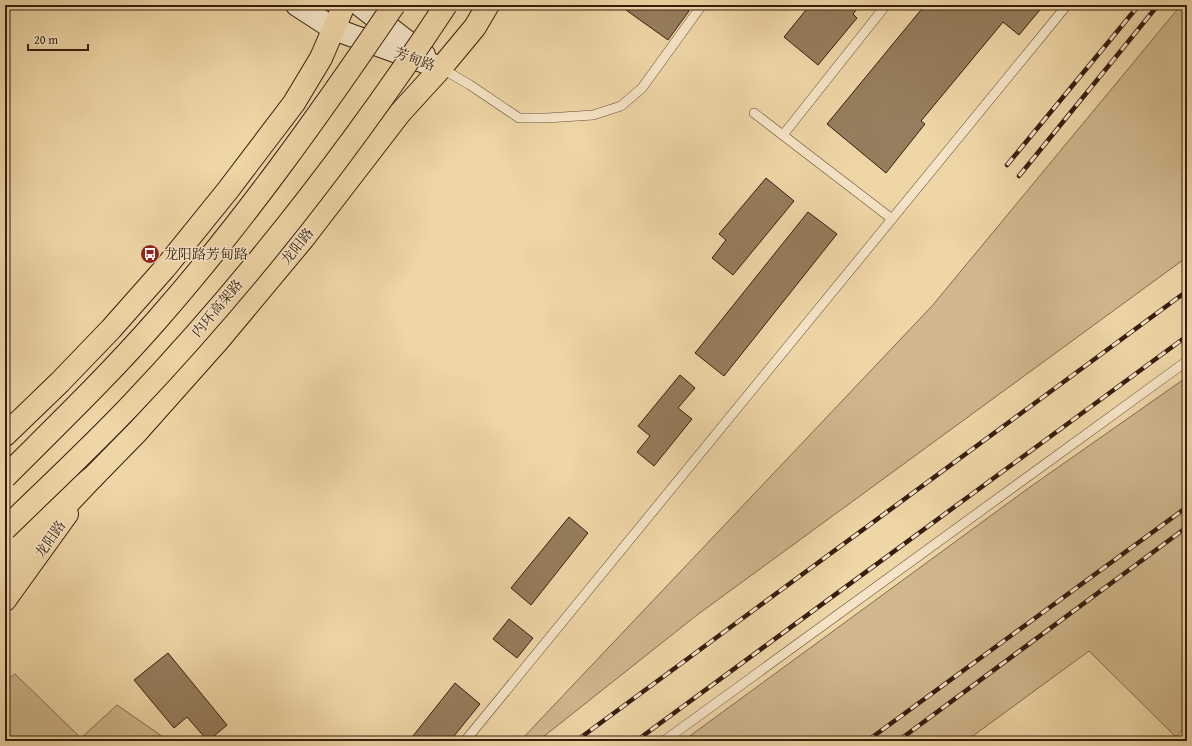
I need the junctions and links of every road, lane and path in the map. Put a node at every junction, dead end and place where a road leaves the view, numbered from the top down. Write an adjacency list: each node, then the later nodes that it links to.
1 (297, 5): 10 (main road, 芳甸路)
2 (344, 5): 10 (main road)
3 (360, 5): 11 (main road, 芳甸路)
4 (394, 5): 17 (main road, bridge)
5 (446, 5): 19 (main road, 内环高架路, bridge)
6 (488, 5): 11 (main road, 龙阳路)
7 (702, 5): 11 (lane)
8 (886, 5): 13 (lane)
9 (1066, 5): 14 (lane)
10 (334, 29): 11 (main road, 芳甸路); 16 (main road)
11 (441, 68): 18 (main road, 龙阳路)
12 (754, 113): 13 (lane)
13 (783, 135): 14 (lane)
14 (892, 219): 23 (lane)
15 (1187, 361): 24 (lane)
16 (5, 435)
17 (5, 477)
18 (93, 477): 20 (main road, 龙阳路); 21 (main road); 22 (main road, 龙阳路)
19 (5, 529)
20 (5, 546)
21 (5, 570)
22 (5, 600)
23 (465, 741)
24 (664, 741)

